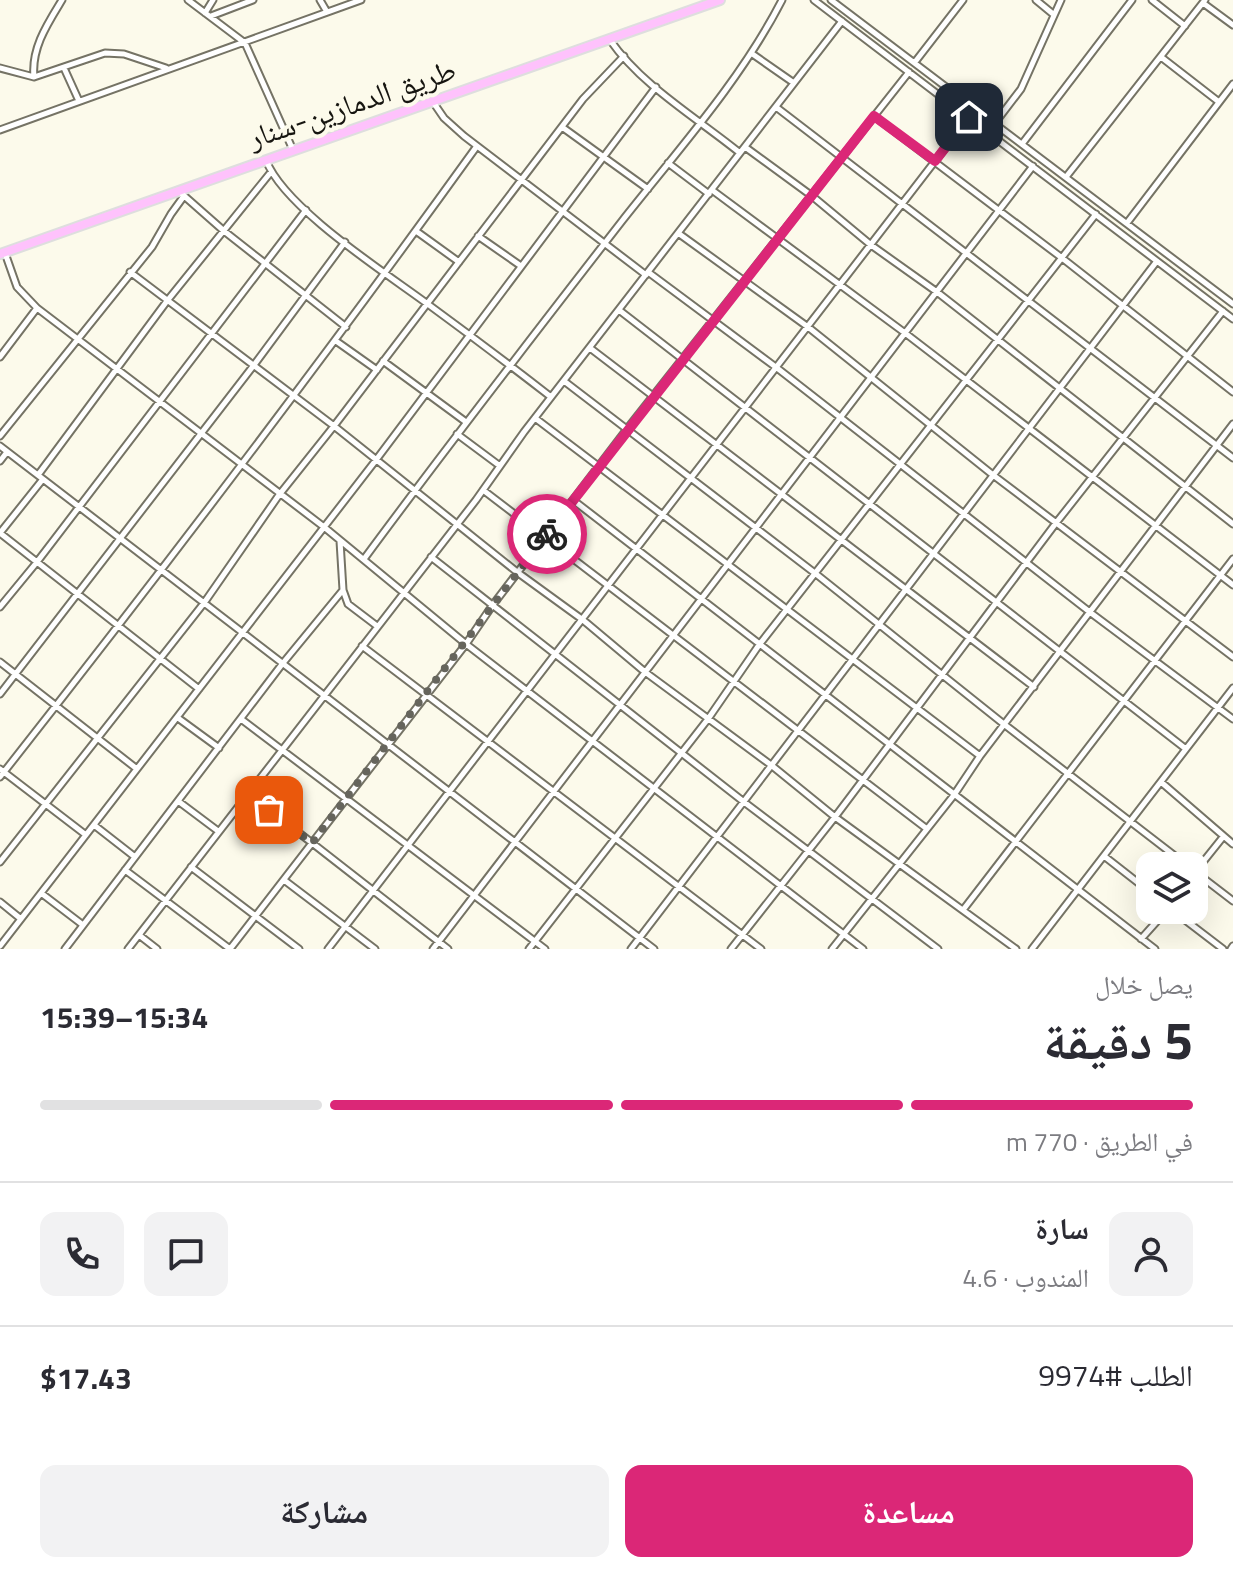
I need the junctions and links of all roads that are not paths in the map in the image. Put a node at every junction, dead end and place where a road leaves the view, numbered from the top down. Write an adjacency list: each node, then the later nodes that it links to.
1 (62, 0): 33 (street)
2 (188, 0): 18 (street)
3 (213, 0): 18 (street)
4 (253, 0): 18 (street)
5 (320, 0): 17 (street)
6 (361, 0): 17 (street)
7 (720, 0): 23 (highway, طريق الدمازين-سنار)
8 (782, 0): 25 (street)
9 (814, 0): 20 (street)
10 (831, 0): 28 (street)
11 (963, 0): 28 (street)
12 (1036, 0): 19 (street)
13 (1061, 0): 19 (street)
14 (1132, 0): 47 (street)
15 (1152, 0): 22 (street)
16 (1204, 1): 21 (street); 22 (street)
17 (327, 12): 24 (street)
18 (208, 14): 24 (street)
19 (1053, 14): 44 (street)
20 (842, 21): 32 (street); 34 (street)
21 (1233, 25)
22 (1185, 26): 27 (street)
23 (609, 39): 26 (street); 38 (highway, طريق الدمازين-سنار)
24 (245, 43): 31 (street); 50 (street)
25 (751, 53): 34 (street); 43 (street)
26 (624, 56): 36 (street); 45 (street)
27 (1161, 57): 39 (street); 59 (street)
28 (915, 63): 44 (street)
29 (0, 68): 33 (street)
30 (64, 68): 31 (street); 33 (street); 37 (street)
31 (167, 69): 37 (street)
32 (909, 72): 41 (street); 42 (street)
33 (34, 77)
34 (794, 83): 40 (street)
35 (1233, 84): 39 (street)
36 (656, 87): 43 (street); 52 (street)
37 (79, 101): 46 (street)
38 (433, 101): 48 (street); 50 (highway, طريق الدمازين-سنار)
39 (1219, 102): 70 (street)
40 (776, 107): 49 (street); 53 (street)
41 (874, 116): 53 (street); 55 (street)
42 (969, 117): 55 (street); 57 (street)
43 (701, 121): 51 (street); 56 (street)
44 (995, 123): 47 (street)
45 (562, 127): 52 (street); 60 (street)
46 (0, 130)
47 (1022, 144): 59 (street)
48 (477, 146): 60 (street); 72 (street)
49 (745, 147): 51 (street); 64 (street)
50 (293, 150): 54 (highway, طريق الدمازين-سنار)
51 (740, 153): 62 (street)
52 (604, 157): 61 (street); 67 (street)
53 (842, 158): 64 (street); 65 (street)
54 (266, 160): 58 (street); 63 (highway, طريق الدمازين-سنار)
55 (935, 161): 65 (street); 68 (street)
56 (668, 163): 61 (street); 62 (street)
57 (1033, 166): 68 (street); 69 (street)
58 (271, 172): 66 (street); 71 (street)
59 (1066, 177): 70 (street)
60 (521, 180): 67 (street); 74 (street)
61 (648, 189): 77 (street)
62 (711, 192): 73 (street); 75 (street)
63 (181, 194): 71 (street); 80 (highway, طريق الدمازين-سنار); 86 (street)
64 (812, 196): 75 (street); 78 (street)
65 (903, 203): 78 (street); 79 (street)
66 (306, 210): 76 (street); 84 (street)
67 (562, 211): 77 (street); 85 (street)
68 (999, 211): 79 (street); 81 (street)
69 (1096, 214): 81 (street); 82 (street)
70 (1127, 223): 96 (street)
71 (224, 231): 84 (street); 94 (street)
72 (416, 231): 83 (street); 87 (street)
73 (678, 233): 88 (street); 89 (street)
74 (478, 236): 83 (street); 85 (street)
75 (778, 239): 89 (street); 90 (street)
76 (345, 242): 87 (street); 92 (street)
77 (605, 244): 88 (street); 118 (street)
78 (871, 245): 90 (street); 91 (street)
79 (967, 252): 91 (street); 93 (street)
80 (2, 253): 98 (street)
81 (1062, 258): 93 (street); 97 (street)
82 (1157, 261): 97 (street); 100 (street)
83 (459, 262): 95 (street)
84 (265, 264): 92 (street); 106 (street)
85 (521, 266): 107 (street)
86 (130, 272): 94 (street); 108 (street)
87 (385, 273): 95 (street); 103 (street)
88 (647, 274): 99 (street); 102 (street)
89 (745, 280): 102 (street); 104 (street)
90 (840, 285): 104 (street); 105 (street)
91 (937, 292): 105 (street); 109 (street)
92 (306, 296): 103 (street); 117 (street)
93 (1029, 300): 109 (street); 112 (street)
94 (167, 301): 106 (street); 120 (street)
95 (427, 303): 107 (street); 116 (street)
96 (1233, 304)
97 (1122, 306): 112 (street); 114 (street)
98 (37, 308): 108 (street); 113 (street)
99 (619, 310): 111 (street); 115 (street)
100 (1223, 311): 101 (street); 114 (street)
101 (1233, 319)
102 (713, 320): 115 (street); 119 (street)
103 (346, 327): 110 (street)
104 (808, 327): 119 (street); 122 (street)
105 (905, 333): 122 (street); 124 (street)
106 (211, 334): 117 (street); 132 (street)
107 (469, 335): 118 (street); 127 (street)
108 (78, 340): 120 (street); 144 (street)
109 (996, 340): 124 (street); 125 (street)
110 (336, 341): 121 (street); 128 (street)
111 (590, 348): 123 (street); 129 (street)
112 (1090, 349): 125 (street); 131 (street)
113 (0, 357)
114 (1188, 357): 126 (street); 131 (street)
115 (682, 359): 129 (street); 133 (street)
116 (383, 361): 121 (street); 127 (street)
117 (254, 365): 128 (street); 142 (street)
118 (511, 366): 130 (street); 136 (street)
119 (777, 368): 133 (street); 134 (street)
120 (118, 369): 132 (street); 159 (street)
121 (377, 370): 139 (street)
122 (871, 378): 134 (street); 138 (street)
123 (564, 381): 130 (street); 140 (street)
124 (965, 381): 138 (street); 141 (street)
125 (1058, 389): 141 (street); 145 (street)
126 (1233, 392)
127 (426, 393): 136 (street); 152 (street)
128 (294, 396): 139 (street); 155 (street)
129 (653, 396): 140 (street); 146 (street)
130 (551, 397): 135 (street)
131 (1155, 399): 145 (street); 147 (street)
132 (159, 401): 142 (street); 169 (street)
133 (746, 408): 146 (street); 150 (street)
134 (841, 417): 150 (street); 154 (street)
135 (535, 418): 156 (street); 157 (street)
136 (466, 422): 143 (street)
137 (1233, 424): 147 (street)
138 (932, 425): 154 (street); 158 (street)
139 (334, 426): 152 (street); 166 (street)
140 (627, 429): 157 (street); 161 (street)
141 (1028, 429): 158 (street); 160 (street)
142 (202, 433): 155 (street); 180 (street)
143 (457, 434): 156 (street); 164 (street)
144 (0, 436)
145 (1123, 438): 160 (street); 162 (street)
146 (718, 444): 161 (street); 165 (street)
147 (1217, 445): 151 (street); 162 (street)
148 (0, 446): 149 (street)
149 (7, 452): 153 (street); 159 (street)
150 (810, 458): 165 (street); 168 (street)
151 (1233, 458)
152 (376, 460): 164 (street); 175 (street)
153 (0, 461)
154 (902, 464): 168 (street); 170 (street)
155 (240, 466): 166 (street); 191 (street)
156 (500, 466): 163 (street)
157 (599, 467): 167 (street); 171 (street)
158 (993, 475): 170 (street); 172 (street)
159 (40, 477): 169 (street); 178 (street)
160 (1092, 478): 172 (street); 176 (street)
161 (691, 480): 171 (street); 177 (street)
162 (1185, 488): 173 (street); 176 (street)
163 (483, 490): 174 (street); 179 (street)
164 (414, 491): 174 (street); 186 (street)
165 (782, 493): 177 (street); 181 (street)
166 (279, 495): 175 (street); 204 (street)
167 (573, 500): 179 (street); 183 (street)
168 (870, 504): 181 (street); 184 (street)
169 (79, 507): 180 (street); 189 (street)
170 (965, 512): 184 (street); 188 (street)
171 (664, 515): 183 (street); 190 (street)
172 (1056, 523): 188 (street); 193 (street)
173 (1233, 524)
174 (456, 525): 185 (street); 192 (street)
175 (324, 527): 182 (street); 215 (street)
176 (1155, 527): 193 (street); 195 (street)
177 (755, 529): 190 (street); 194 (street)
178 (0, 533): 189 (street)
179 (546, 536): 192 (street); 197 (street)
180 (121, 539): 191 (street); 201 (street)
181 (843, 539): 194 (street); 198 (street)
182 (340, 540): 186 (street); 199 (street)
183 (636, 551): 197 (street); 203 (street)
184 (933, 554): 198 (street); 205 (street)
185 (431, 557): 200 (street); 206 (street)
186 (364, 559): 200 (street)
187 (1233, 559): 195 (street)
188 (1027, 561): 205 (street); 209 (street)
189 (37, 562): 201 (street); 202 (street)
190 (728, 564): 203 (street); 208 (street)
191 (162, 571): 204 (street); 213 (street)
192 (517, 572): 206 (street); 210 (street)
193 (1121, 573): 209 (street); 211 (street)
194 (816, 574): 208 (street); 212 (street)
195 (1221, 576): 196 (street); 211 (street)
196 (1233, 585)
197 (609, 586): 210 (street); 216 (street)
198 (907, 588): 212 (street); 217 (street)
199 (343, 590): 214 (street); 228 (street)
200 (404, 592): 214 (street); 218 (street)
201 (78, 594): 213 (street); 231 (street)
202 (3, 596): 207 (street)
203 (700, 600): 216 (street); 219 (street)
204 (204, 603): 215 (street); 224 (street)
205 (995, 603): 217 (street); 221 (street)
206 (492, 606): 218 (street); 222 (street)
207 (0, 607)
208 (787, 610): 219 (street); 225 (street)
209 (1091, 613): 221 (street); 226 (street)
210 (583, 620): 222 (street); 229 (street)
211 (1187, 621): 223 (street); 226 (street)
212 (878, 625): 225 (street); 230 (street)
213 (119, 626): 224 (street); 242 (street)
214 (377, 626): 220 (street)
215 (243, 633): 228 (street); 235 (street)
216 (674, 635): 229 (street); 232 (street)
217 (969, 637): 230 (street); 233 (street)
218 (466, 644): 236 (street); 239 (street)
219 (759, 645): 232 (street); 240 (street)
220 (362, 646): 238 (street); 239 (street)
221 (1061, 652): 233 (street); 241 (street)
222 (556, 656): 236 (street); 243 (street)
223 (1233, 657)
224 (160, 659): 235 (street); 252 (street)
225 (852, 660): 240 (street); 245 (street)
226 (1156, 660): 241 (street); 244 (street)
227 (0, 662): 231 (street)
228 (283, 663): 238 (street); 247 (street)
229 (645, 672): 243 (street); 248 (street)
230 (941, 673): 245 (street); 250 (street)
231 (15, 674): 237 (street); 242 (street)
232 (735, 681): 248 (street); 251 (street)
233 (1034, 687): 250 (street)
234 (1233, 688): 244 (street)
235 (199, 689): 246 (street)
236 (529, 691): 253 (street); 254 (street)
237 (0, 694)
238 (323, 694): 255 (street); 258 (street)
239 (426, 695): 253 (street); 255 (street)
240 (825, 695): 251 (street); 256 (street)
241 (1124, 701): 259 (street); 265 (street)
242 (56, 706): 252 (street); 264 (street)
243 (619, 706): 254 (street); 260 (street)
244 (1219, 706): 249 (street); 259 (street)
245 (915, 708): 256 (street); 261 (street)
246 (178, 717): 257 (street); 263 (street)
247 (241, 719): 257 (street); 258 (street)
248 (708, 719): 260 (street); 262 (street)
249 (1233, 719)
250 (1005, 725): 261 (street); 265 (street)
251 (799, 730): 262 (street); 266 (street)
252 (97, 738): 263 (street); 276 (street)
253 (490, 741): 269 (street); 270 (street)
254 (592, 741): 268 (street); 269 (street)
255 (388, 744): 270 (street); 273 (street)
256 (888, 744): 266 (street); 272 (street)
257 (219, 748): 274 (street)
258 (281, 749): 271 (street); 273 (street)
259 (1186, 749): 267 (street)
260 (681, 752): 268 (street); 275 (street)
261 (980, 756): 272 (street)
262 (771, 765): 275 (street); 277 (street)
263 (137, 769): 279 (street)
264 (1, 773): 276 (street)
265 (1068, 773): 278 (street); 288 (street)
266 (862, 780): 277 (street); 280 (street)
267 (1161, 782): 278 (street); 285 (street)
268 (653, 787): 283 (street); 284 (street)
269 (555, 790): 284 (street); 286 (street)
270 (451, 792): 286 (street); 290 (street)
271 (248, 793): 281 (street); 287 (street)
272 (954, 795): 280 (street); 288 (street)
273 (346, 799): 287 (street); 290 (street)
274 (178, 801): 281 (street); 295 (street)
275 (744, 802): 283 (street); 291 (street)
276 (45, 804): 282 (street); 296 (street)
277 (835, 817): 291 (street); 297 (street)
278 (1131, 821): 292 (street); 294 (street)
279 (94, 825): 282 (street); 295 (street)
280 (927, 829): 297 (street)
281 (218, 831): 298 (street)
282 (86, 835): 308 (street)
283 (717, 836): 303 (street); 304 (street)
284 (616, 837): 303 (street); 305 (street)
285 (1223, 837): 289 (street); 293 (street)
286 (515, 842): 305 (street); 309 (street)
287 (312, 843): 300 (street); 307 (street)
288 (1015, 843): 306 (street); 314 (street)
289 (1233, 844)
290 (409, 847): 307 (street); 309 (street)
291 (808, 850): 304 (street); 311 (street)
292 (1170, 852)
293 (1208, 855)
294 (1104, 856): 301 (street); 306 (street)
295 (135, 857): 299 (street)
296 (0, 862)
297 (900, 864): 311 (street); 314 (street)
298 (191, 867): 310 (street); 315 (street)
299 (125, 870): 310 (street); 319 (street)
300 (284, 880): 315 (street); 320 (street)
301 (1136, 881)
302 (1208, 882): 312 (street)
303 (680, 885): 322 (street); 324 (street)
304 (780, 885): 321 (street); 322 (street)
305 (576, 889): 324 (street); 326 (street)
306 (1077, 891): 325 (street); 348 (street)
307 (374, 892): 320 (street); 327 (street)
308 (41, 893): 316 (street); 319 (street)
309 (474, 895): 326 (street); 327 (street)
310 (165, 900): 323 (street); 333 (street)
311 (873, 900): 321 (street); 329 (street)
312 (1233, 901)
313 (0, 902): 316 (street)
314 (963, 910): 347 (street)
315 (256, 916): 333 (street); 334 (street)
316 (21, 919): 328 (street)
317 (1156, 924): 325 (street)
318 (1189, 924): 350 (street)
319 (83, 925): 330 (street)
320 (346, 927): 335 (street); 336 (street)
321 (843, 933): 345 (street); 346 (street)
322 (742, 934): 343 (street); 344 (street)
323 (139, 935): 331 (street); 332 (street)
324 (640, 938): 341 (street); 342 (street)
325 (1141, 939): 349 (street)
326 (534, 941): 339 (street); 340 (street)
327 (438, 942): 337 (street); 338 (street)
328 (0, 946)
329 (935, 948)
330 (65, 949)
331 (128, 949)
332 (157, 949)
333 (230, 949)
334 (299, 949)
335 (328, 949)
336 (375, 949)
337 (433, 949)
338 (448, 949)
339 (529, 949)
340 (545, 949)
341 (631, 949)
342 (654, 949)
343 (731, 949)
344 (761, 949)
345 (832, 949)
346 (863, 949)
347 (1016, 949)
348 (1032, 949)
349 (1155, 949)
350 (1223, 949)

